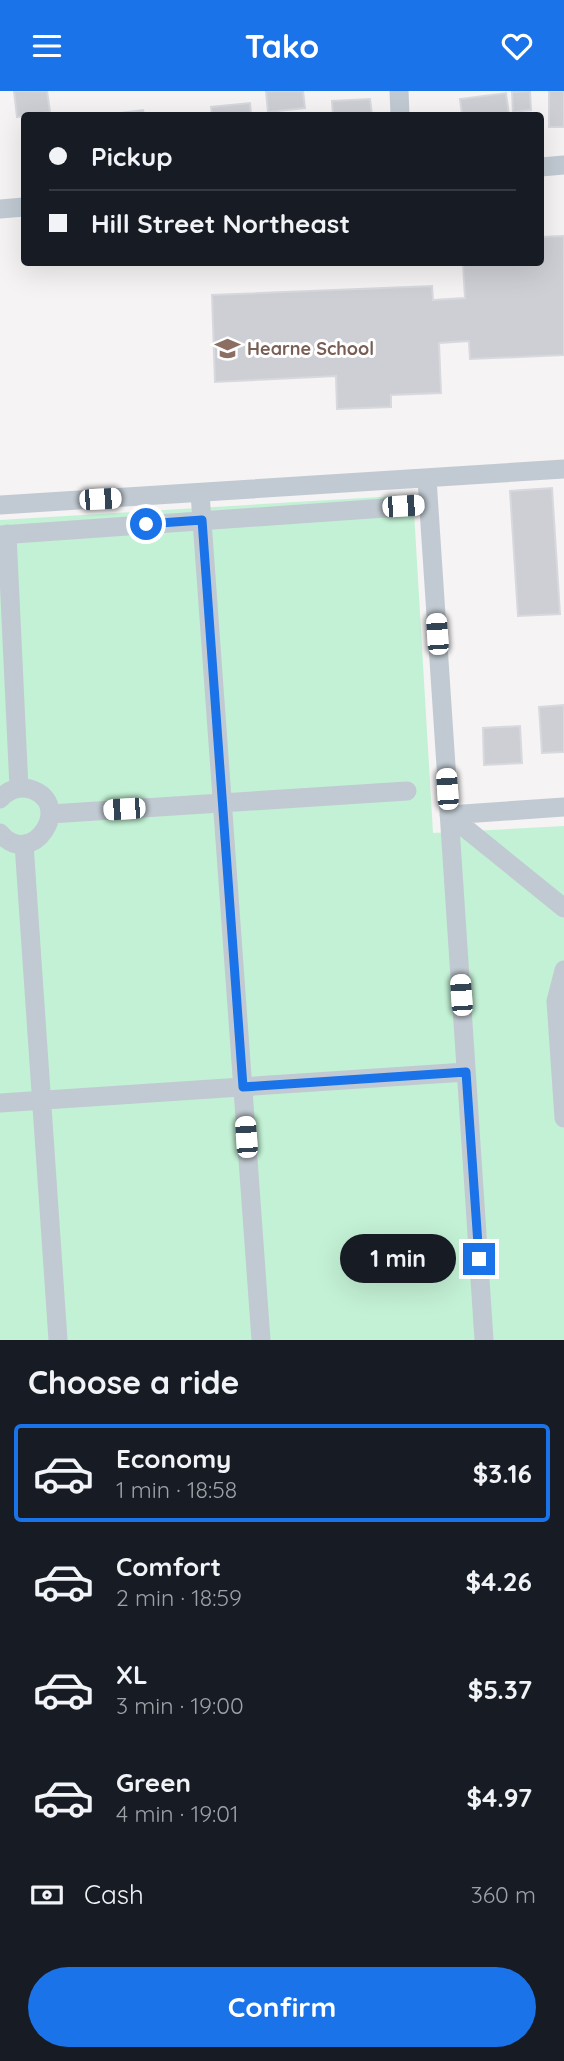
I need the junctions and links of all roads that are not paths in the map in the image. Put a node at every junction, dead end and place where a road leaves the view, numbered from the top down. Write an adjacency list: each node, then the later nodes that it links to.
1 (399, 91): 2 (street)
2 (400, 112)
3 (564, 166): 4 (street)
4 (544, 167)
5 (21, 207): 6 (street)
6 (0, 209)
7 (564, 469): 8 (street)
8 (427, 479): 9 (street); 11 (street)
9 (200, 492): 10 (street); 12 (street)
10 (0, 505)
11 (428, 505): 12 (street); 20 (street)
12 (202, 520): 13 (street); 17 (street)
13 (4, 535): 14 (street)
14 (19, 788): 16 (street); 19 (street)
15 (407, 791): 17 (street)
16 (0, 799)
17 (223, 803): 19 (street); 26 (street)
18 (564, 807): 20 (street)
19 (50, 814): 22 (street)
20 (449, 815): 23 (street); 25 (street)
21 (0, 833): 22 (street)
22 (24, 844): 27 (street)
23 (564, 908)
24 (564, 970): 29 (street)
25 (466, 1072): 26 (street); 32 (street)
26 (243, 1087): 27 (street); 31 (street)
27 (41, 1100): 28 (street); 30 (street)
28 (0, 1103)
29 (564, 1118)
30 (58, 1340)
31 (261, 1340)
32 (484, 1340)

